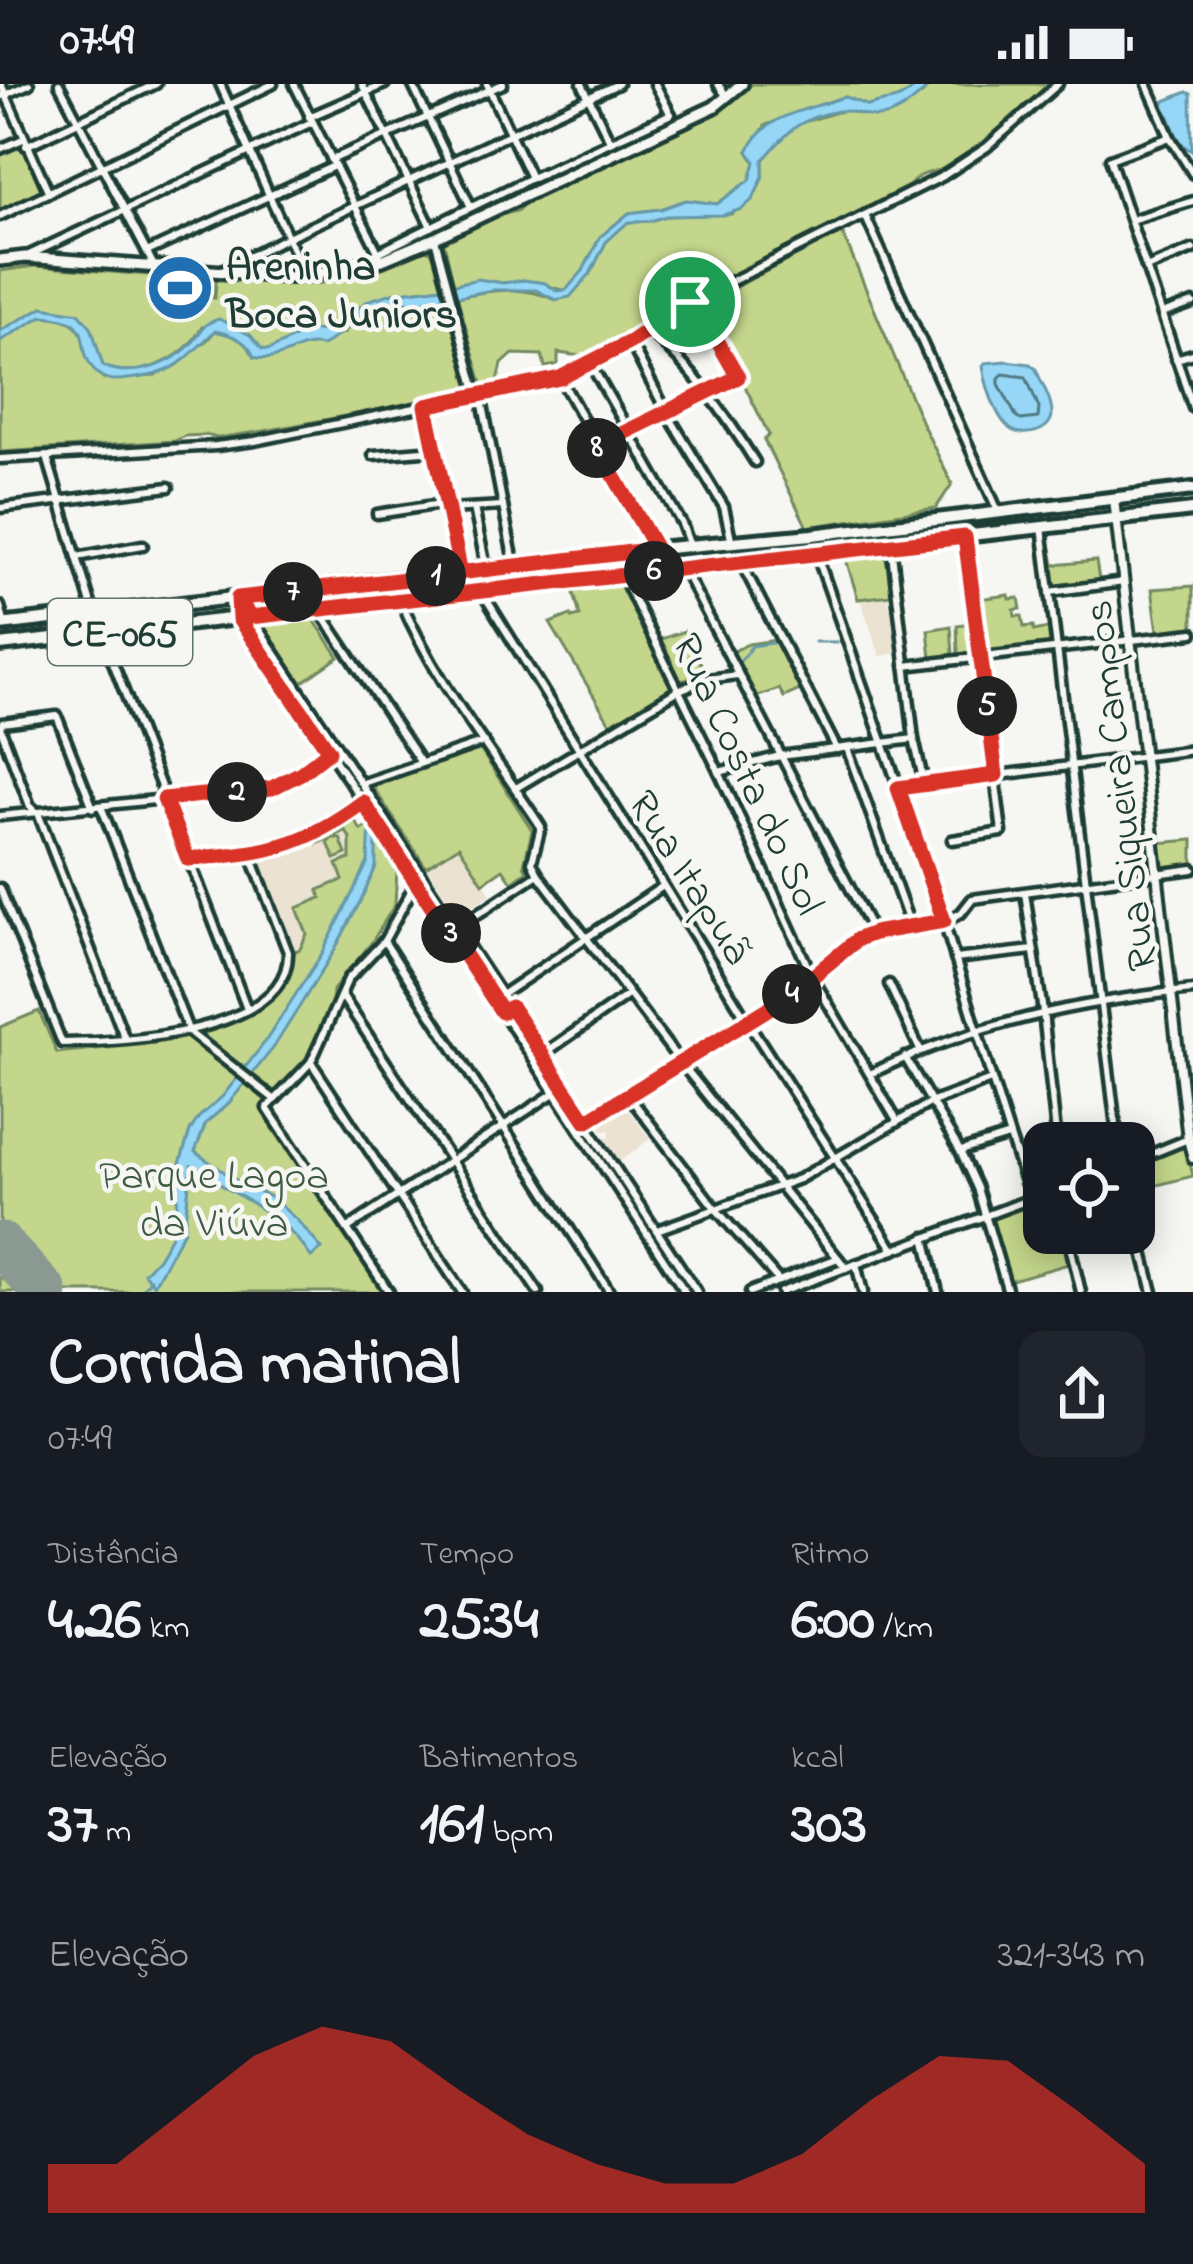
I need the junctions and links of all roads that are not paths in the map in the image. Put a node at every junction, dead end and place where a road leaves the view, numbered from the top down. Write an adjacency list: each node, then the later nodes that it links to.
1 (1, 84): 20 (street)
2 (29, 84): 20 (street)
3 (58, 84): 25 (street)
4 (156, 84): 25 (street)
5 (220, 84): 23 (street)
6 (273, 84): 23 (street)
7 (294, 84): 26 (street)
8 (385, 84): 19 (street)
9 (412, 84): 24 (street)
10 (503, 84): 18 (street)
11 (582, 84): 22 (street)
12 (618, 84): 22 (street)
13 (656, 84): 27 (street)
14 (718, 84): 21 (street)
15 (742, 84): 21 (main road)
16 (1058, 84): 47 (street)
17 (1147, 84): 30 (street)
18 (488, 87): 24 (street); 28 (street)
19 (364, 88): 26 (street); 29 (street)
20 (2, 96): 32 (street)
21 (728, 97): 27 (main road)
22 (589, 98): 28 (street); 31 (street)
23 (230, 106): 34 (street); 37 (street)
24 (427, 117): 29 (street); 36 (street)
25 (78, 119): 32 (street); 37 (street)
26 (310, 119): 34 (street); 35 (street)
27 (673, 119): 31 (street); 52 (main road)
28 (509, 134): 36 (street); 39 (street)
29 (386, 136): 35 (street); 40 (street)
30 (1170, 137): 38 (street); 49 (street)
31 (610, 141): 39 (street)
32 (25, 142): 33 (street); 41 (street)
33 (0, 149)
34 (251, 151): 42 (street); 46 (street)
35 (332, 163): 42 (street); 44 (street)
36 (449, 163): 40 (street); 45 (street)
37 (103, 166): 41 (street); 46 (street)
38 (1193, 174)
39 (531, 178): 45 (street)
40 (410, 182): 44 (street); 50 (street)
41 (49, 193): 48 (street)
42 (272, 196): 51 (street); 54 (street)
43 (1193, 201): 49 (street)
44 (354, 206): 51 (street); 55 (street)
45 (471, 207): 50 (street)
46 (126, 208): 54 (street); 56 (street)
47 (866, 215): 62 (street); 92 (street)
48 (0, 216)
49 (1131, 220): 59 (street)
50 (431, 226): 52 (street); 55 (street)
51 (288, 237): 60 (street); 61 (street)
52 (435, 238): 55 (main road); 72 (street)
53 (1193, 249): 59 (street)
54 (147, 252): 58 (street)
55 (380, 255): 61 (main road)
56 (26, 257): 57 (main road); 58 (main road)
57 (0, 260)
58 (154, 266): 60 (main road)
59 (1146, 268): 64 (street)
60 (219, 272): 61 (main road)
61 (305, 276)
62 (690, 302): 65 (street); 71 (street)
63 (1193, 303): 64 (street)
64 (1162, 314): 68 (street)
65 (649, 331): 66 (street); 71 (street)
66 (630, 342): 69 (street); 75 (street)
67 (1193, 354): 68 (street)
68 (1176, 359): 73 (street)
69 (591, 364): 70 (street); 76 (street)
70 (560, 378): 72 (street); 77 (street)
71 (710, 392): 75 (street); 82 (street)
72 (479, 395): 74 (street); 88 (street)
73 (1192, 402)
74 (426, 406): 78 (street); 80 (street)
75 (667, 413): 76 (street); 97 (street)
76 (628, 431): 77 (street); 100 (street)
77 (597, 446): 101 (street)
78 (436, 449): 79 (street); 87 (street)
79 (373, 455)
80 (46, 456): 81 (street); 86 (street)
81 (0, 459)
82 (755, 462)
83 (169, 487): 86 (street)
84 (1193, 489): 85 (main road, CE-065)
85 (1114, 497): 92 (main road, CE-065); 94 (street, Rua Siqueira Campos)
86 (60, 499): 89 (street); 103 (street)
87 (448, 506): 90 (street); 93 (street); 108 (street)
88 (502, 506): 90 (street); 105 (street)
89 (0, 508)
90 (474, 508): 107 (street)
91 (1193, 510): 94 (main road, CE-065)
92 (998, 511): 97 (main road, CE-065)
93 (377, 514)
94 (1116, 518): 95 (main road, CE-065); 110 (street, Rua Siqueira Campos)
95 (1042, 527): 96 (main road, CE-065); 112 (street)
96 (965, 537): 98 (main road, CE-065); 125 (street)
97 (732, 543): 100 (main road, CE-065)
98 (891, 544): 102 (main road, CE-065); 126 (street)
99 (143, 545): 103 (street)
100 (690, 546): 101 (main road, CE-065)
101 (656, 549): 105 (main road, CE-065)
102 (816, 553): 104 (main road, CE-065); 132 (street)
103 (77, 557): 117 (street)
104 (741, 560): 106 (main road, CE-065); 133 (street)
105 (515, 567): 107 (main road, CE-065)
106 (683, 568): 109 (main road, CE-065); 127 (street)
107 (486, 570): 108 (main road, CE-065)
108 (461, 573): 113 (main road, CE-065)
109 (622, 575): 111 (main road, CE-065); 128 (street, Rua Costa do Sol)
110 (1124, 583): 112 (street); 122 (street, Rua Siqueira Campos)
111 (482, 592): 114 (main road, CE-065); 136 (street, Rua Itapuã)
112 (1049, 592): 124 (street)
113 (238, 598): 117 (main road, CE-065); 118 (street)
114 (401, 601): 116 (main road, CE-065); 131 (street)
115 (0, 606): 119 (street)
116 (319, 610): 118 (main road, CE-065); 139 (street)
117 (94, 614): 119 (main road, CE-065)
118 (245, 618): 121 (main road, CE-065); 135 (street); 143 (street)
119 (3, 625)
120 (1193, 633): 122 (street)
121 (102, 634): 123 (main road, CE-065); 148 (street)
122 (1130, 640): 124 (street); 138 (street, Rua Siqueira Campos)
123 (0, 645)
124 (1056, 650): 125 (street); 140 (street)
125 (981, 657): 126 (street); 142 (street)
126 (905, 666): 130 (street)
127 (737, 675): 128 (street); 137 (street)
128 (679, 690): 136 (street); 141 (street, Rua Costa do Sol)
129 (1, 724): 150 (street); 151 (street)
130 (914, 739): 132 (street); 144 (street)
131 (484, 742): 139 (street); 145 (street)
132 (883, 742): 133 (street); 146 (street)
133 (842, 748): 137 (street); 167 (street)
134 (1193, 750): 138 (street)
135 (329, 751): 148 (street); 149 (street)
136 (579, 752): 145 (street); 162 (street, Rua Itapuã)
137 (780, 756): 141 (street); 168 (street)
138 (1143, 757): 140 (street); 158 (street, Rua Siqueira Campos)
139 (421, 764): 143 (street)
140 (1072, 766): 142 (street); 161 (street)
141 (719, 772): 173 (street, Rua Costa do Sol)
142 (996, 775): 144 (street); 153 (street)
143 (362, 783): 147 (street)
144 (923, 783): 146 (street)
145 (515, 788): 159 (street)
146 (898, 788): 165 (street)
147 (371, 796): 149 (street); 157 (street)
148 (164, 799): 150 (street); 155 (street)
149 (363, 802): 154 (street); 160 (street)
150 (97, 807): 151 (street); 185 (street)
151 (38, 813): 152 (street); 187 (street)
152 (0, 816)
153 (952, 840)
154 (250, 853): 155 (street); 181 (street)
155 (188, 859): 181 (street)
156 (1193, 869): 158 (street)
157 (422, 872): 160 (street); 166 (street)
158 (1159, 873): 161 (street); 176 (street, Rua Siqueira Campos)
159 (538, 874): 166 (street); 169 (street)
160 (417, 881): 170 (street); 182 (street)
161 (1085, 884): 164 (street); 180 (street)
162 (663, 886): 169 (street); 184 (street, Rua Itapuã)
163 (0, 888): 187 (street)
164 (1025, 893): 165 (street); 171 (street)
165 (944, 921): 167 (street); 172 (street)
166 (458, 927): 177 (street)
167 (911, 927): 168 (street)
168 (874, 933): 173 (street)
169 (585, 936): 177 (street); 178 (street)
170 (384, 941): 179 (street); 203 (street)
171 (1033, 950): 172 (street); 183 (street)
172 (956, 959): 186 (street)
173 (813, 978): 184 (street); 193 (street, Rua Costa do Sol)
174 (889, 984): 188 (street)
175 (1193, 990): 176 (street)
176 (1173, 992): 180 (street); 205 (street, Rua Siqueira Campos)
177 (502, 994): 182 (street)
178 (629, 994): 189 (street); 192 (street)
179 (342, 997): 191 (street); 210 (street)
180 (1099, 1001): 183 (street); 202 (street)
181 (247, 1009): 185 (street)
182 (507, 1010): 189 (street); 195 (street)
183 (1043, 1012): 186 (street); 201 (street)
184 (748, 1022): 192 (street); 209 (street, Rua Itapuã)
185 (189, 1032): 187 (street); 197 (street)
186 (976, 1032): 188 (street); 194 (street)
187 (125, 1039)
188 (920, 1050): 190 (street)
189 (542, 1055): 199 (street)
190 (905, 1057): 193 (street); 198 (street)
191 (311, 1062): 197 (street); 215 (street)
192 (681, 1063): 196 (street); 213 (street)
193 (870, 1074): 200 (street, Rua Costa do Sol)
194 (991, 1080): 198 (street); 204 (street)
195 (554, 1093): 203 (street); 214 (street)
196 (628, 1095): 199 (street); 217 (street)
197 (274, 1099): 219 (street)
198 (930, 1103): 200 (street); 206 (street)
199 (586, 1121): 212 (street)
200 (897, 1121): 209 (street)
201 (1055, 1122)
202 (1115, 1122)
203 (503, 1126): 210 (street); 233 (street)
204 (1009, 1136): 206 (street); 211 (street)
205 (1191, 1138): 207 (street); 208 (street, Rua Siqueira Campos)
206 (960, 1151): 218 (street)
207 (1155, 1153)
208 (1193, 1158)
209 (834, 1159): 213 (street); 222 (street, Rua Itapuã)
210 (452, 1160): 215 (street); 232 (street)
211 (1023, 1175)
212 (626, 1183): 214 (street); 220 (street)
213 (779, 1186): 217 (street); 225 (street)
214 (617, 1189): 234 (street)
215 (398, 1195): 219 (street); 231 (street)
216 (1023, 1201): 218 (street)
217 (715, 1208): 220 (street); 228 (street)
218 (987, 1215): 221 (street); 239 (street)
219 (348, 1228): 230 (street)
220 (657, 1230): 235 (street)
221 (925, 1238): 222 (street); 238 (street)
222 (893, 1250): 226 (street)
223 (1072, 1254): 240 (street)
224 (1144, 1254): 241 (street)
225 (838, 1258): 227 (street); 228 (street)
226 (856, 1264): 227 (street); 237 (street)
227 (846, 1268): 229 (street)
228 (778, 1281): 236 (street)
229 (786, 1291)
230 (389, 1292)
231 (462, 1292)
232 (538, 1292)
233 (610, 1292)
234 (685, 1292)
235 (697, 1292)
236 (750, 1292)
237 (863, 1292)
238 (938, 1292)
239 (1008, 1292)
240 (1081, 1292)
241 (1154, 1292)

